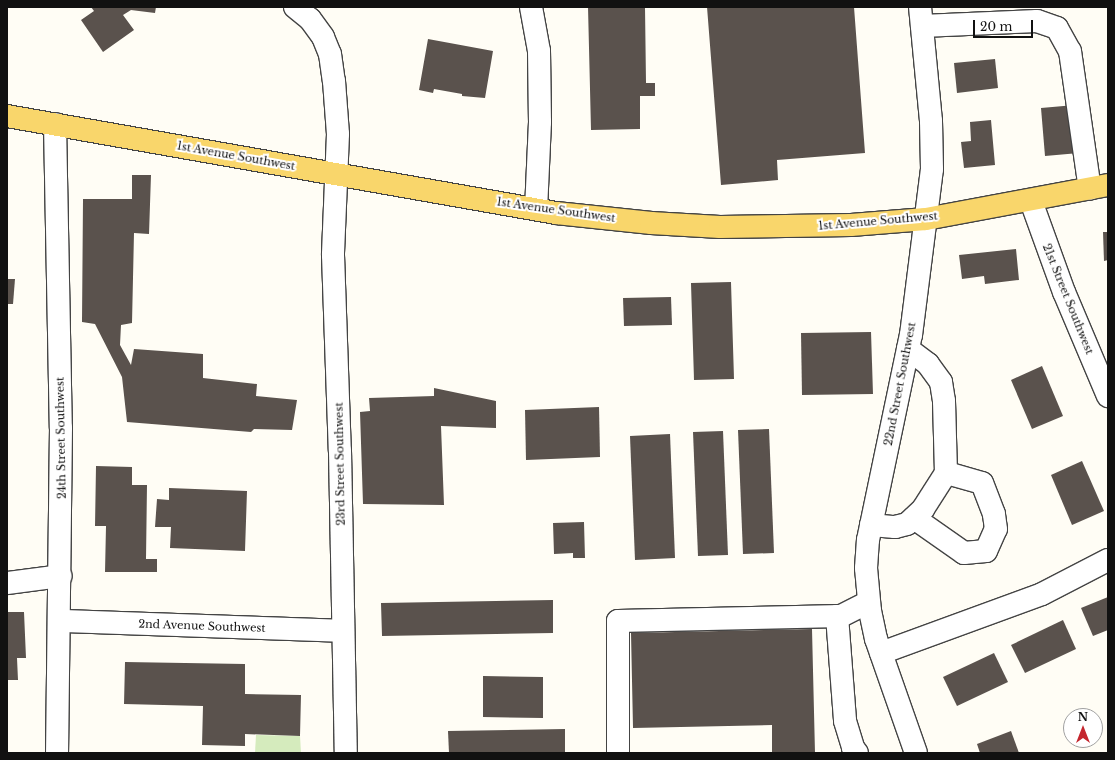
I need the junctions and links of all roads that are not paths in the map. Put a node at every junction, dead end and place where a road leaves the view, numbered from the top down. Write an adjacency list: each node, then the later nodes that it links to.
1 (295, 7): 6 (street, 23rd Street Southwest)
2 (531, 7): 9 (street)
3 (921, 17): 7 (street); 10 (street, 22nd Street Southwest)
4 (7, 116): 5 (main road, 1st Avenue Southwest)
5 (55, 124): 6 (main road, 1st Avenue Southwest); 17 (street, 24th Street Southwest)
6 (337, 175): 9 (main road, 1st Avenue Southwest); 22 (street, 23rd Street Southwest)
7 (1099, 187): 8 (main road, 1st Avenue Southwest)
8 (1031, 201): 10 (main road, 1st Avenue Southwest); 12 (street, 21st Street Southwest)
9 (536, 209): 10 (main road, 1st Avenue Southwest)
10 (926, 219): 11 (street, 22nd Street Southwest)
11 (908, 349): 13 (street); 15 (street, 22nd Street Southwest)
12 (1107, 390)
13 (946, 472): 14 (street); 14 (street)
14 (914, 518): 15 (street)
15 (871, 525): 19 (street, 22nd Street Southwest)
16 (1108, 560): 23 (street)
17 (61, 576): 18 (street); 21 (street, 24th Street Southwest)
18 (7, 583)
19 (869, 602): 20 (street); 23 (street, 22nd Street Southwest)
20 (837, 616): 26 (street); 27 (street)
21 (61, 621): 22 (street, 2nd Avenue Southwest); 24 (street, 24th Street Southwest)
22 (343, 632): 25 (street, 23rd Street Southwest)
23 (881, 653): 28 (street, 22nd Street Southwest)
24 (57, 753)
25 (346, 753)
26 (618, 753)
27 (857, 753)
28 (916, 753)

